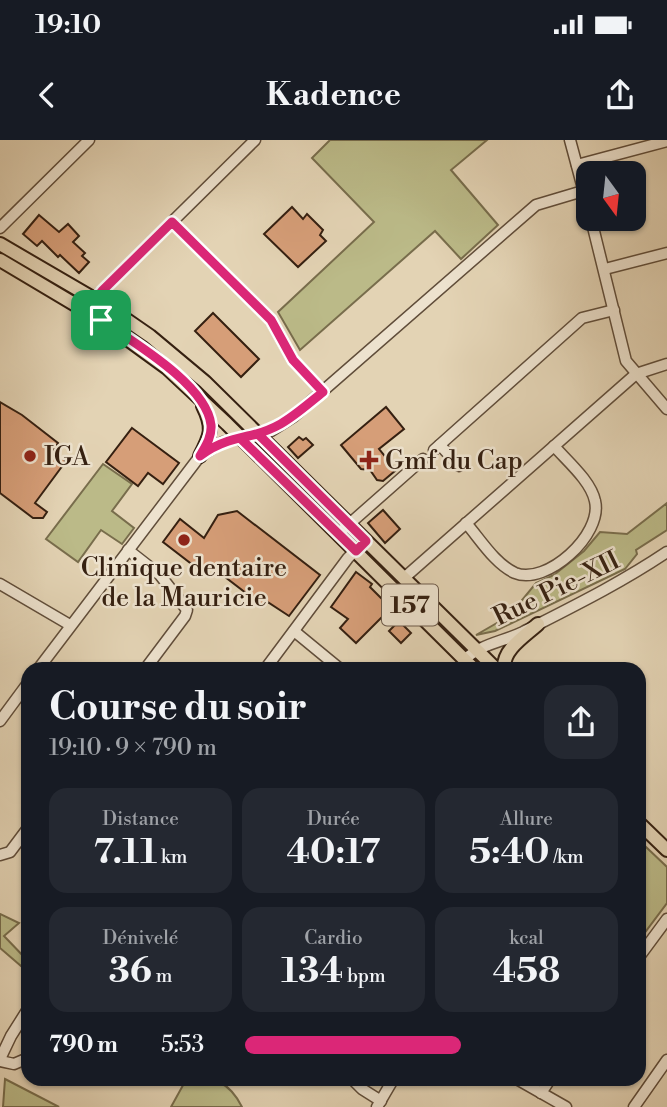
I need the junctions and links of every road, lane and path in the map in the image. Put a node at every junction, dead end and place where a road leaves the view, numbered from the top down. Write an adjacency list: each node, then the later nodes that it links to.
1 (89, 140): 9 (street)
2 (254, 140): 8 (street)
3 (570, 140): 5 (street)
4 (667, 141): 6 (street)
5 (576, 161)
6 (592, 161)
7 (576, 193): 20 (street)
8 (172, 222): 15 (street); 20 (street)
9 (0, 228)
10 (594, 231): 14 (street)
11 (0, 244): 15 (main road, 157)
12 (667, 253): 14 (street)
13 (0, 260): 17 (main road, 157)
14 (605, 269): 16 (street)
15 (95, 299): 17 (street); 23 (main road, 157)
16 (614, 310): 19 (street); 28 (street)
17 (86, 311): 21 (main road, 157)
18 (667, 364): 19 (street)
19 (636, 374): 22 (street); 25 (street)
20 (323, 392): 23 (street)
21 (198, 396): 24 (main road, 157); 26 (main road)
22 (667, 409)
23 (258, 434): 24 (street); 30 (main road, 157)
24 (240, 438): 26 (street); 31 (main road, 157)
25 (554, 446): 29 (street); 29 (street)
26 (200, 456): 33 (street)
27 (423, 459): 30 (street)
28 (459, 466)
29 (466, 523): 36 (street)
30 (349, 524): 31 (street); 32 (main road, 157)
31 (338, 534): 34 (main road, 157)
32 (366, 541): 34 (street); 36 (main road, 157)
33 (128, 550): 39 (street); 43 (street)
34 (356, 551): 40 (street); 46 (main road, 157)
35 (667, 552): 38 (street, Rue Pie-XII)
36 (404, 578): 41 (main road, 157)
37 (0, 583): 39 (street)
38 (538, 624): 41 (street, Rue Pie-XII); 49 (main road)
39 (71, 625): 42 (street)
40 (294, 631): 44 (street); 45 (street)
41 (475, 650): 47 (street, Rue Pie-XII); 48 (main road, 157)
42 (43, 662)
43 (150, 662)
44 (271, 662)
45 (332, 662)
46 (467, 662)
47 (470, 662)
48 (488, 662)
49 (503, 662)
50 (21, 692): 51 (street)
51 (0, 721)
52 (646, 830): 54 (main road)
53 (21, 837): 55 (street)
54 (667, 850)
55 (0, 855)
56 (667, 919): 57 (street)
57 (646, 948)
58 (21, 1024): 59 (street)
59 (0, 1060): 61 (street)
60 (667, 1060): 69 (street)
61 (21, 1061)
62 (359, 1086): 67 (street)
63 (389, 1086): 67 (street)
64 (529, 1086): 66 (street)
65 (546, 1086): 66 (street)
66 (541, 1093): 68 (street)
67 (379, 1104)
68 (566, 1107)
69 (634, 1107)

